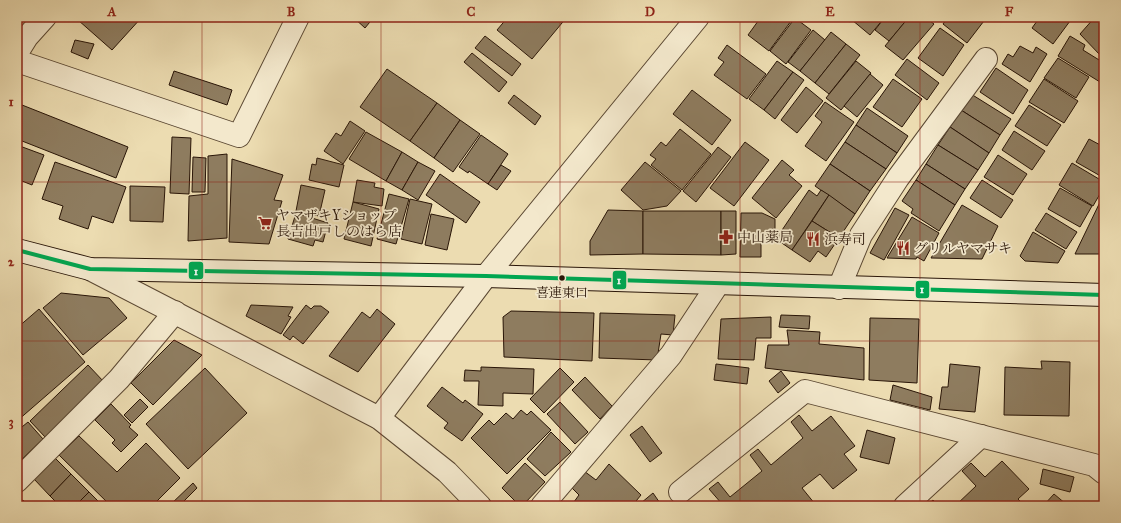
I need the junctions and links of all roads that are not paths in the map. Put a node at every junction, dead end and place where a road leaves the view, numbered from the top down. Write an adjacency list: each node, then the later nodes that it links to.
1 (45, 17): 4 (street)
2 (298, 17): 6 (street)
3 (698, 17): 9 (street)
4 (17, 53)
5 (986, 59): 11 (street)
6 (17, 61)
7 (17, 250): 8 (street)
8 (90, 268): 9 (street); 13 (street)
9 (486, 276): 10 (street); 14 (street)
10 (718, 284): 11 (street); 20 (street)
11 (839, 288): 12 (street)
12 (1104, 295)
13 (175, 312): 14 (street); 17 (street)
14 (378, 418): 19 (street)
15 (980, 436): 16 (street); 18 (street); 21 (street)
16 (1104, 473)
17 (17, 481)
18 (680, 492)
19 (480, 506)
20 (542, 506)
21 (905, 506)

